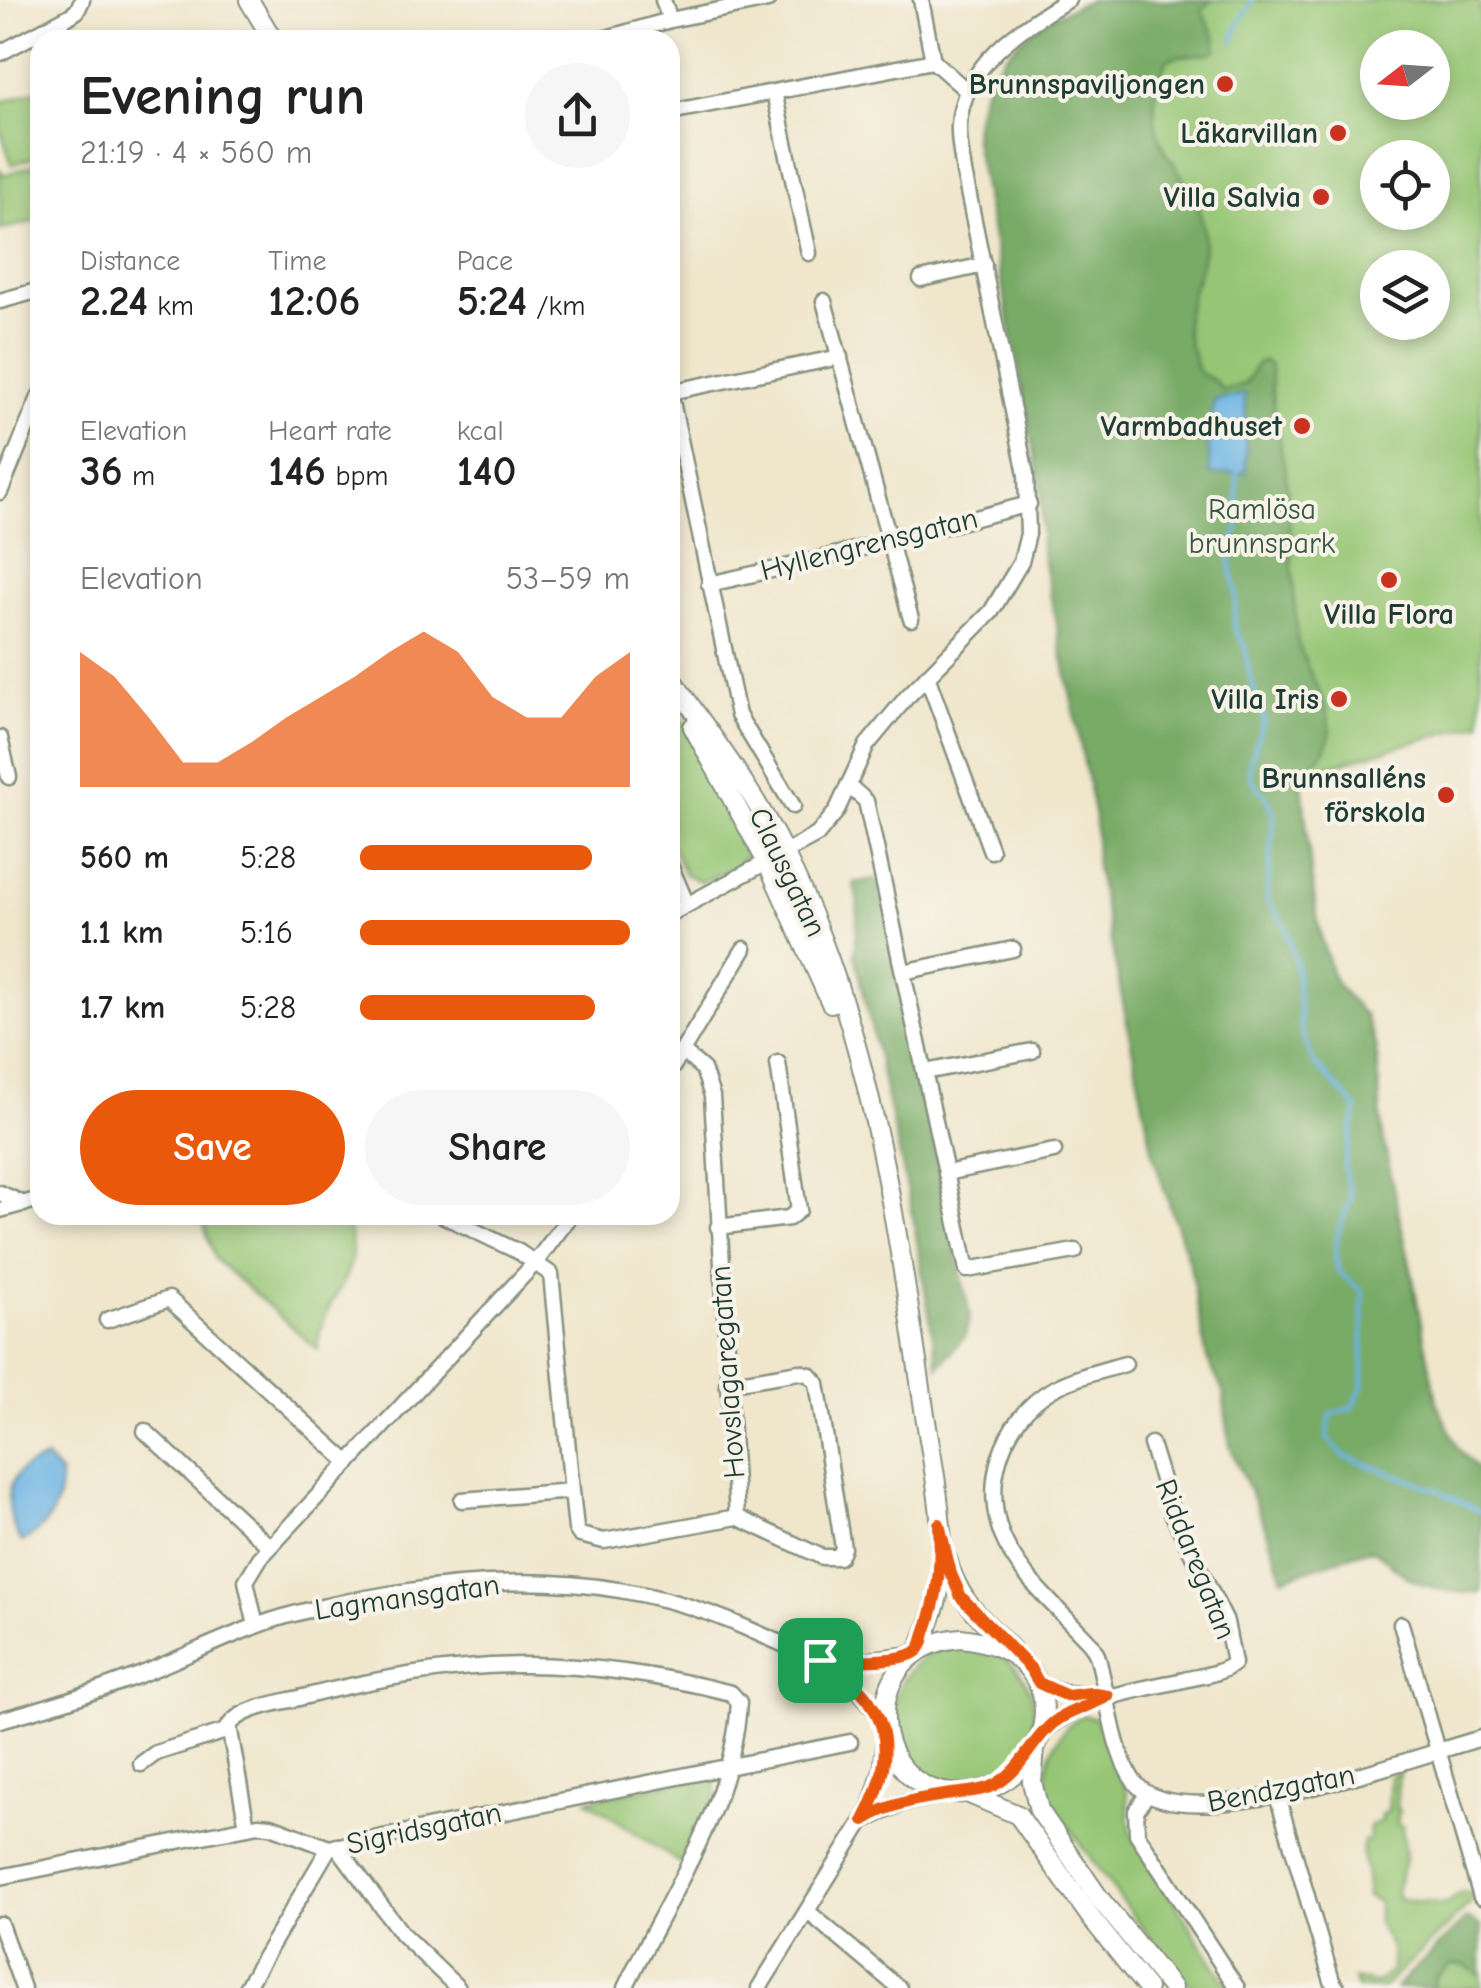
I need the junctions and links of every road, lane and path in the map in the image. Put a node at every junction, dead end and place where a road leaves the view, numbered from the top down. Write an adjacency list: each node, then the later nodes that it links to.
1 (82, 0): 8 (street)
2 (249, 0): 9 (main road)
3 (663, 0): 7 (street)
4 (768, 0): 7 (street)
5 (921, 0): 13 (street)
6 (1068, 0): 14 (street)
7 (670, 20): 10 (street)
8 (43, 30)
9 (267, 30)
10 (635, 30)
11 (30, 37): 12 (street)
12 (0, 53)
13 (934, 61): 14 (street); 15 (street)
14 (967, 91): 18 (street)
15 (774, 92): 16 (street); 17 (street)
16 (680, 110)
17 (809, 253)
18 (984, 265): 19 (street); 28 (street)
19 (921, 279)
20 (30, 293): 21 (street)
21 (0, 301)
22 (824, 301): 23 (street)
23 (840, 356): 24 (street); 29 (street)
24 (680, 390)
25 (30, 420): 27 (street)
26 (680, 441): 30 (street)
27 (0, 492)
28 (1029, 504): 29 (street, Hyllengrensgatan); 32 (street)
29 (890, 538): 30 (street, Hyllengrensgatan); 31 (street)
30 (709, 584): 38 (street)
31 (912, 619)
32 (927, 676): 37 (street); 39 (street)
33 (680, 691): 40 (main road, Clausgatan)
34 (680, 703): 41 (main road, Clausgatan)
35 (0, 738): 36 (street)
36 (9, 778)
37 (848, 785): 40 (street); 47 (street)
38 (793, 806)
39 (992, 851)
40 (786, 855): 41 (street); 53 (main road, Clausgatan)
41 (768, 864): 43 (street); 53 (main road, Clausgatan)
42 (680, 889): 43 (street)
43 (687, 905): 44 (street)
44 (680, 909)
45 (1014, 949): 47 (street)
46 (744, 950): 49 (street)
47 (903, 972): 52 (street)
48 (1032, 1051): 52 (street)
49 (683, 1052): 50 (street); 62 (street, Hovslagaregatan)
50 (680, 1056)
51 (778, 1063): 62 (street, Hovslagaregatan)
52 (925, 1072): 55 (street)
53 (866, 1087): 74 (main road, Clausgatan)
54 (1054, 1151): 55 (street)
55 (946, 1172): 63 (street)
56 (0, 1193): 58 (street)
57 (30, 1202): 58 (street)
58 (24, 1204): 59 (street)
59 (0, 1210)
60 (466, 1225): 64 (street)
61 (563, 1225): 64 (street)
62 (718, 1226): 67 (street, Hovslagaregatan)
63 (1075, 1251)
64 (535, 1262): 70 (street); 71 (street)
65 (106, 1320): 70 (street)
66 (1125, 1364): 82 (street)
67 (727, 1384): 73 (street, Hovslagaregatan); 73 (street)
68 (145, 1431): 75 (street)
69 (1151, 1444): 82 (street, Riddaregatan)
70 (349, 1463): 75 (street)
71 (572, 1491): 72 (street); 73 (street)
72 (462, 1500)
73 (737, 1517)
74 (939, 1524): 78 (main road, Clausgatan); 79 (main road, Clausgatan)
75 (270, 1547): 77 (street)
76 (1401, 1624): 89 (street)
77 (256, 1626): 80 (street, Lagmansgatan); 83 (street, Lagmansgatan)
78 (916, 1652): 79 (main road); 80 (street, Lagmansgatan); 85 (main road)
79 (1020, 1658): 81 (main road)
80 (820, 1660): 85 (street, Lagmansgatan)
81 (1039, 1683): 82 (street, Riddaregatan); 87 (main road)
82 (1108, 1696): 87 (street, Riddaregatan); 93 (street)
83 (0, 1720)
84 (228, 1730): 90 (street); 91 (street); 96 (street)
85 (885, 1730): 92 (main road); 95 (street)
86 (1481, 1738): 89 (street, Bendzgatan)
87 (1038, 1739): 92 (main road); 109 (main road)
88 (850, 1742): 91 (street, Sigridsgatan)
89 (1437, 1750): 94 (street, Bendzgatan); 99 (street)
90 (141, 1764)
91 (730, 1766): 97 (street, Sigridsgatan); 105 (street)
92 (962, 1793): 95 (street); 108 (main road)
93 (1147, 1794): 94 (street, Bendzgatan); 110 (street)
94 (1277, 1795): 111 (street)
95 (864, 1820): 100 (street)
96 (248, 1827): 97 (street, Sigridsgatan); 98 (street, Sigridsgatan)
97 (333, 1847): 103 (street); 104 (street)
98 (0, 1878)
99 (1480, 1898)
100 (808, 1911): 106 (street); 107 (street)
101 (0, 1924): 102 (street)
102 (23, 1988)
103 (246, 1988)
104 (458, 1988)
105 (624, 1988)
106 (759, 1988)
107 (899, 1988)
108 (1148, 1988)
109 (1172, 1988)
110 (1236, 1988)
111 (1337, 1988)

